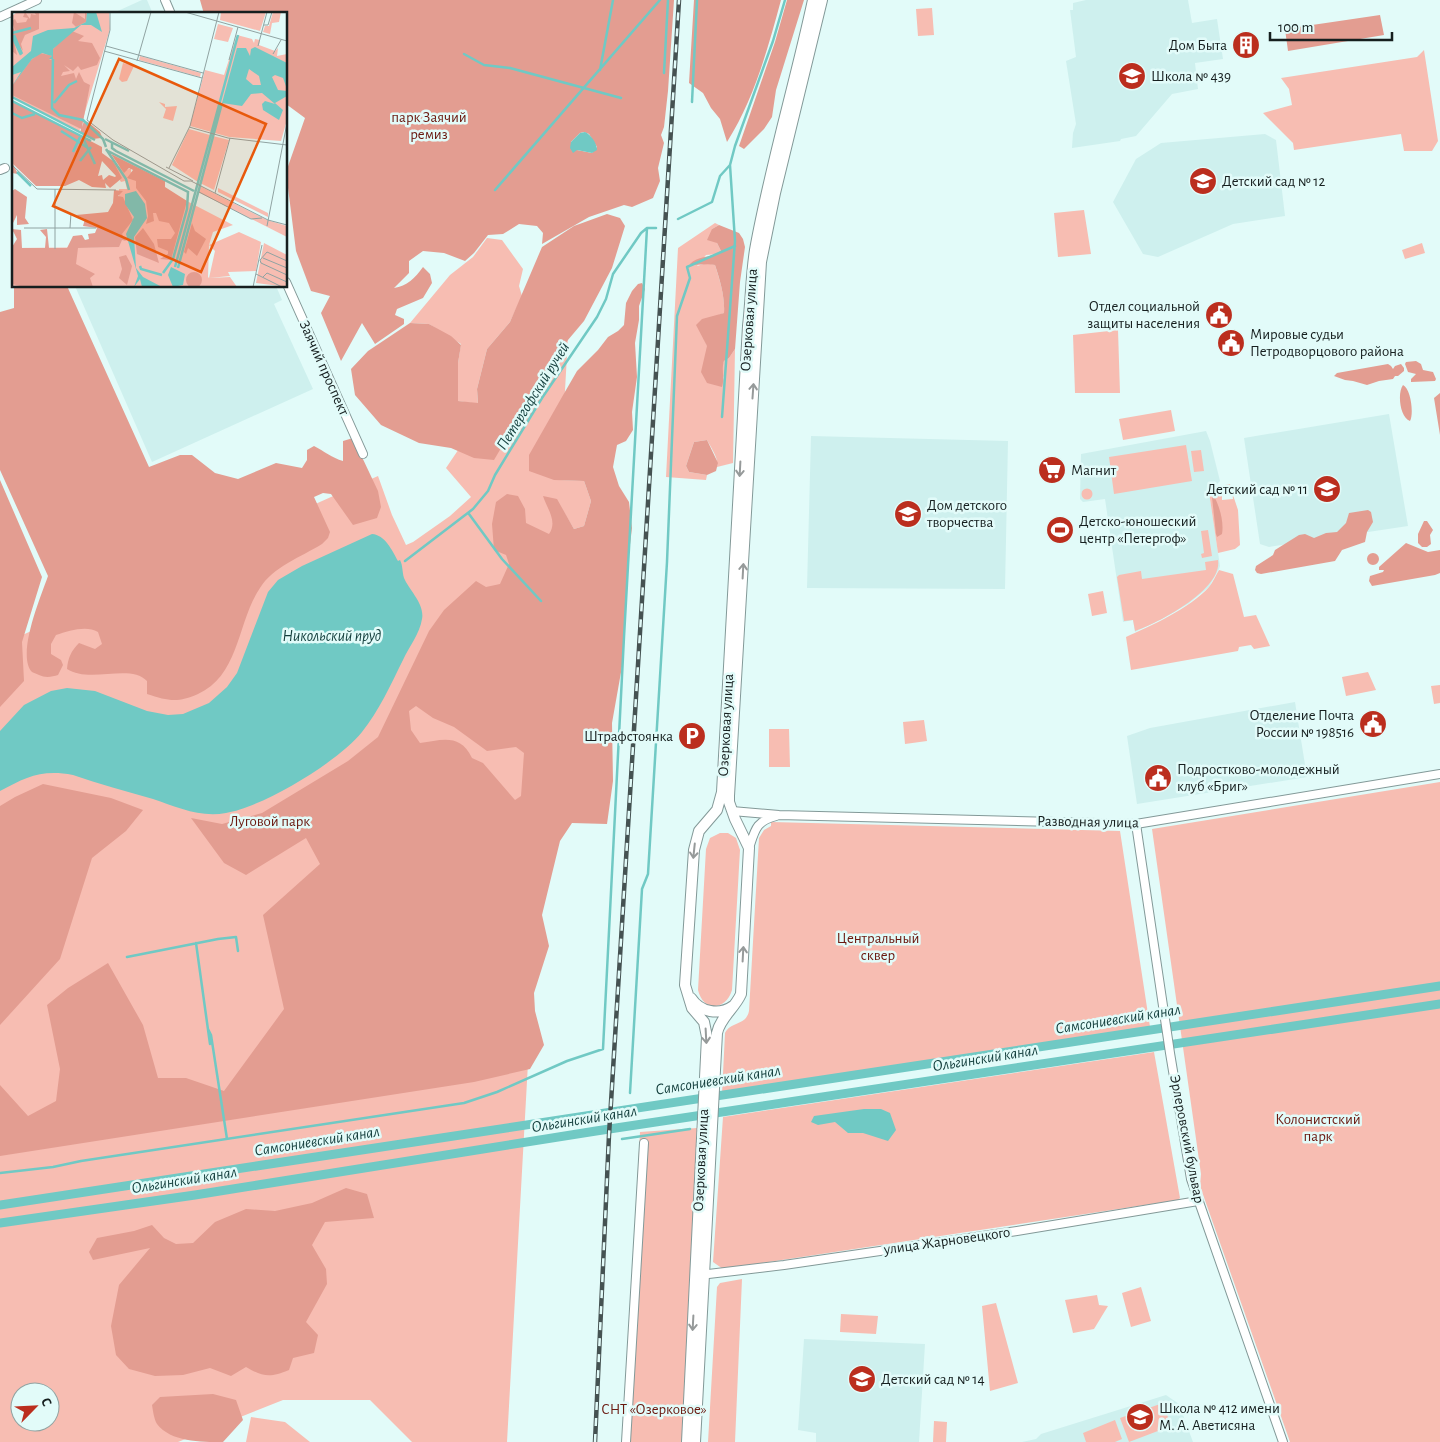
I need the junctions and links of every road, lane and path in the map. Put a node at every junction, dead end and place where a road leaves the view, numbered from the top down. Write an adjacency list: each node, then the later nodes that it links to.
1 (38, 0): 6 (street)
2 (165, 0): 5 (street)
3 (813, 0): 10 (street, Озерковая улица, one-way to 10)
4 (822, 0): 11 (street, Озерковая улица, one-way to 4)
5 (170, 12)
6 (0, 16)
7 (288, 286): 8 (street, Заячий проспект)
8 (363, 454)
9 (1440, 774): 13 (street, Разводная улица)
10 (717, 810): 11 (street); 15 (street, Озерковая улица, one-way to 15)
11 (732, 811): 12 (street, Разводная улица); 14 (street, Озерковая улица)
12 (779, 815): 13 (street, Разводная улица); 14 (street, Озерковая улица)
13 (1136, 824): 19 (street, Эрлеровский бульвар)
14 (749, 848): 16 (street, Озерковая улица, one-way to 14)
15 (687, 993): 16 (street); 17 (street, Озерковая улица, one-way to 17)
16 (737, 1002): 17 (street, Озерковая улица)
17 (710, 1084): 20 (street, Озерковая улица)
18 (644, 1143): 21 (street)
19 (1198, 1200): 20 (street, улица Жарновецкого); 24 (street, Эрлеровский бульвар)
20 (699, 1275): 22 (street, Озерковая улица, one-way to 22); 23 (street, Озерковая улица)
21 (626, 1442)
22 (687, 1442)
23 (695, 1442)
24 (1283, 1442)

